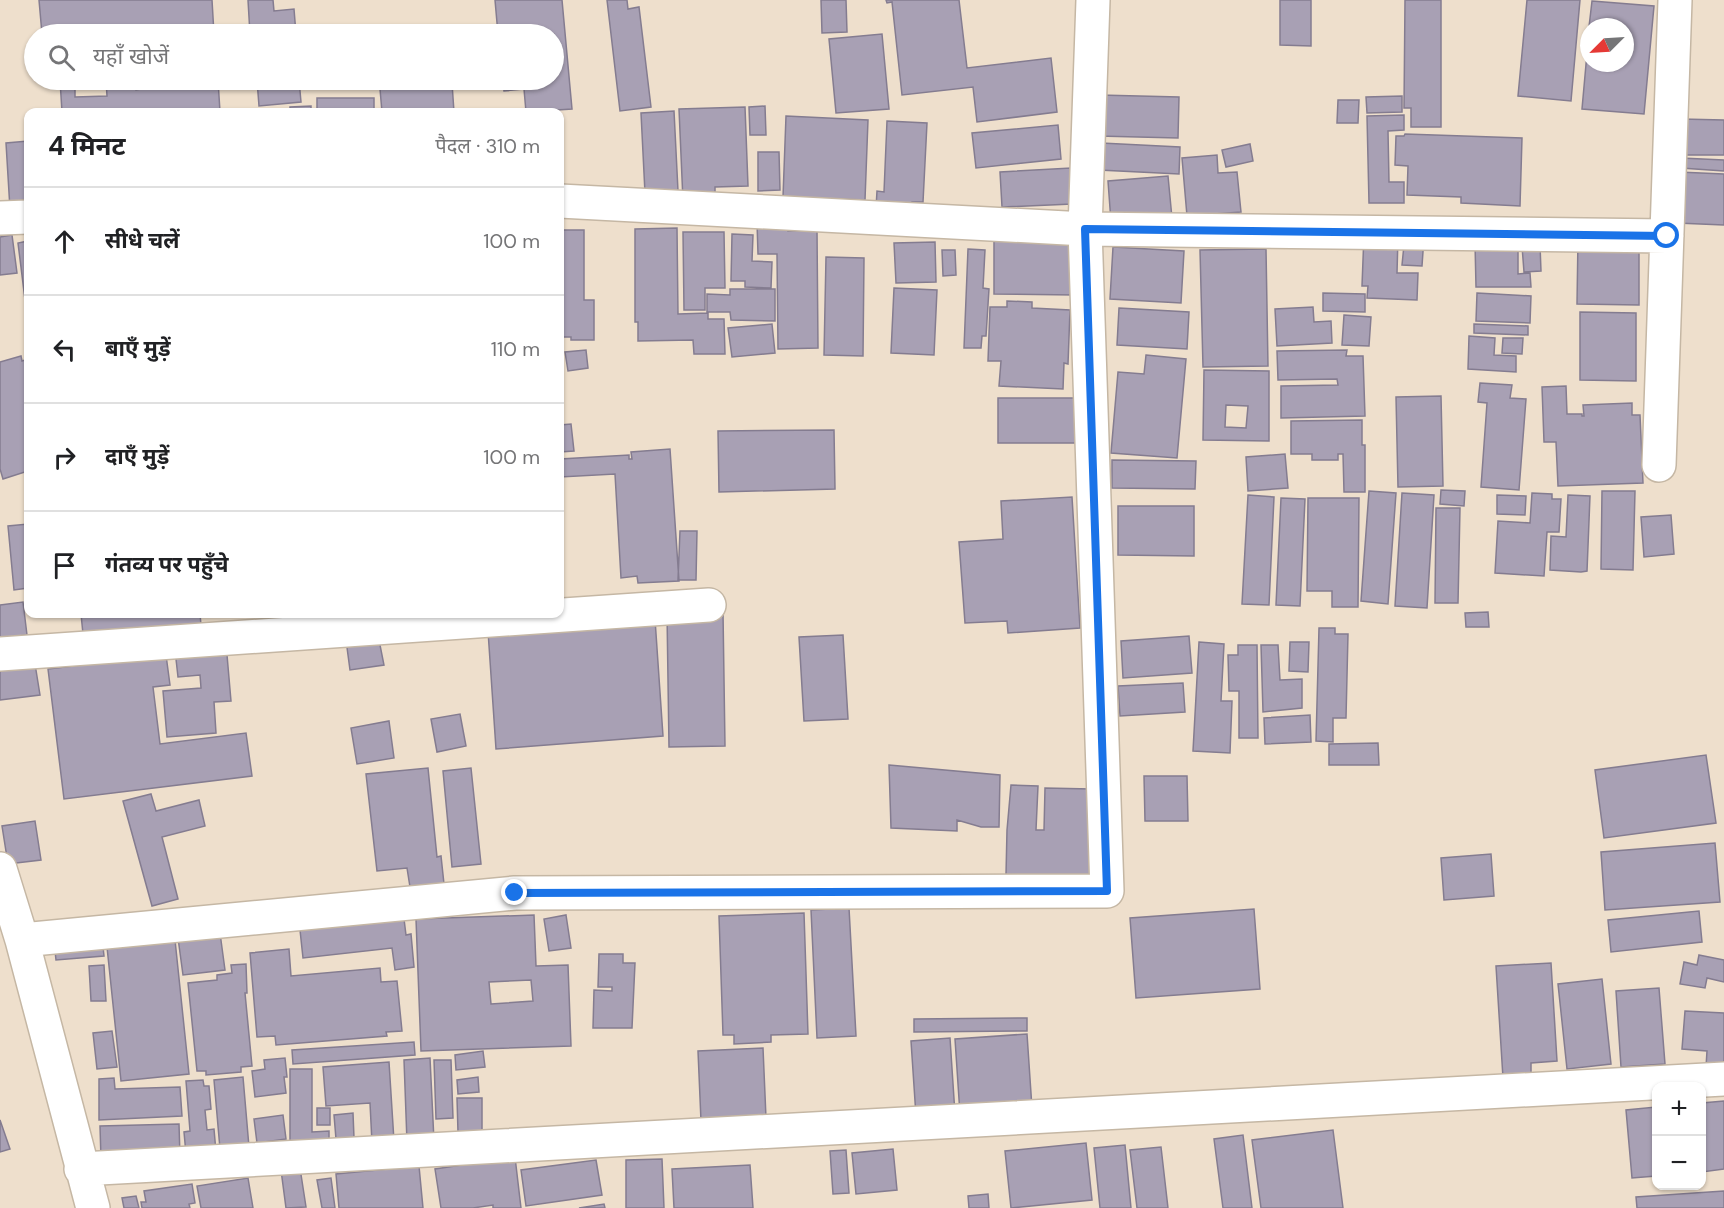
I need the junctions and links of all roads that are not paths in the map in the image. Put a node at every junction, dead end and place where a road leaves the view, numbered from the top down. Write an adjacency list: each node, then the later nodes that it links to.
1 (1093, 0): 6 (street)
2 (1675, 0): 7 (street)
3 (564, 201): 6 (street)
4 (24, 217): 5 (street)
5 (0, 218)
6 (1085, 229): 7 (street); 14 (street)
7 (1667, 236): 8 (street)
8 (1659, 465)
9 (709, 605): 10 (street)
10 (564, 615)
11 (521, 618): 12 (street)
12 (0, 654)
13 (0, 869): 14 (street)
14 (22, 940): 16 (street)
15 (1724, 1079): 16 (street)
16 (81, 1169): 17 (street)
17 (93, 1208)

